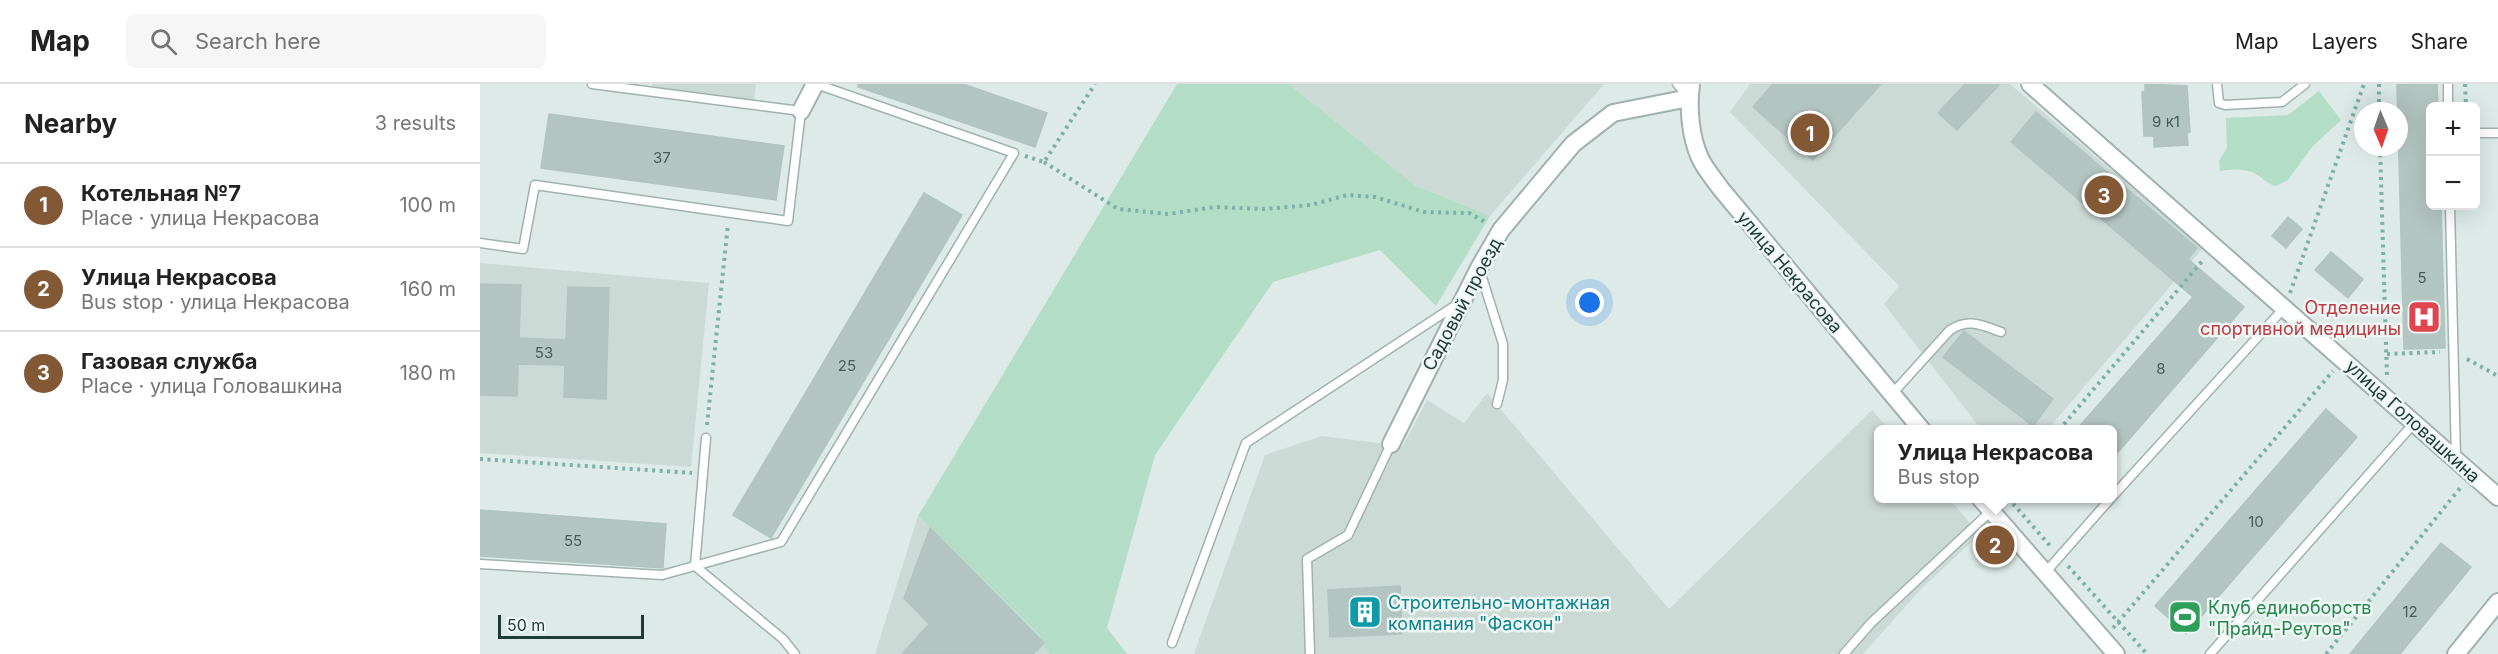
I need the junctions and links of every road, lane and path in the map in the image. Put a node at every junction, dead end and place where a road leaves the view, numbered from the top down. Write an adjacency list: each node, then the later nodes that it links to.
1 (592, 84): 16 (lane)
2 (815, 84): 16 (street); 19 (lane)
3 (1095, 84): 21 (path)
4 (1677, 84): 12 (lane)
5 (2030, 84): 26 (street, улица Головашкина)
6 (2217, 84): 7 (lane)
7 (2306, 84)
8 (2364, 84): 29 (path)
9 (2379, 84): 13 (path)
10 (2448, 84): 14 (lane)
11 (2465, 84): 15 (path)
12 (1690, 91): 24 (street, Садовый проезд); 32 (street, улица Некрасова)
13 (2379, 102)
14 (2448, 102)
15 (2466, 102)
16 (801, 111): 23 (lane)
17 (2498, 133): 18 (lane)
18 (2480, 134)
19 (1014, 153): 21 (path); 51 (lane)
20 (2380, 156): 33 (path)
21 (1044, 162): 24 (path)
22 (2450, 210): 41 (lane)
23 (729, 213): 25 (lane); 38 (path)
24 (1501, 230): 27 (street, Садовый проезд)
25 (480, 243)
26 (2216, 245): 29 (street, улица Головашкина); 37 (path)
27 (1479, 268): 28 (street, Садовый проезд); 34 (lane)
28 (1464, 299): 39 (street, Садовый проезд); 56 (lane)
29 (2285, 307): 31 (street, улица Головашкина); 44 (lane)
30 (2001, 332): 32 (lane)
31 (2344, 359): 33 (street, улица Головашкина); 54 (path)
32 (1892, 394): 36 (street, улица Некрасова)
33 (2388, 399): 35 (street, улица Головашкина)
34 (1497, 404)
35 (2415, 423): 41 (street, улица Головашкина); 62 (lane)
36 (1919, 425)
37 (2062, 425)
38 (706, 438): 43 (lane)
39 (1391, 444): 58 (lane)
40 (480, 459): 43 (path)
41 (2456, 459): 42 (street, улица Головашкина)
42 (2472, 473): 45 (street, улица Головашкина); 63 (path)
43 (703, 474): 51 (lane)
44 (2117, 492)
45 (2498, 496)
46 (2012, 503): 49 (path)
47 (2107, 503): 49 (lane)
48 (1986, 505): 52 (street); 59 (lane)
49 (2059, 556): 52 (lane); 54 (path)
50 (480, 564): 51 (lane)
51 (695, 566): 57 (lane)
52 (2045, 573): 55 (street)
53 (2498, 602): 64 (street)
54 (2117, 623): 55 (path); 61 (path)
55 (2104, 640): 60 (street)
56 (1172, 643)
57 (795, 654)
58 (1310, 654)
59 (1844, 654)
60 (2116, 654)
61 (2147, 654)
62 (2210, 654)
63 (2325, 654)
64 (2456, 654)

